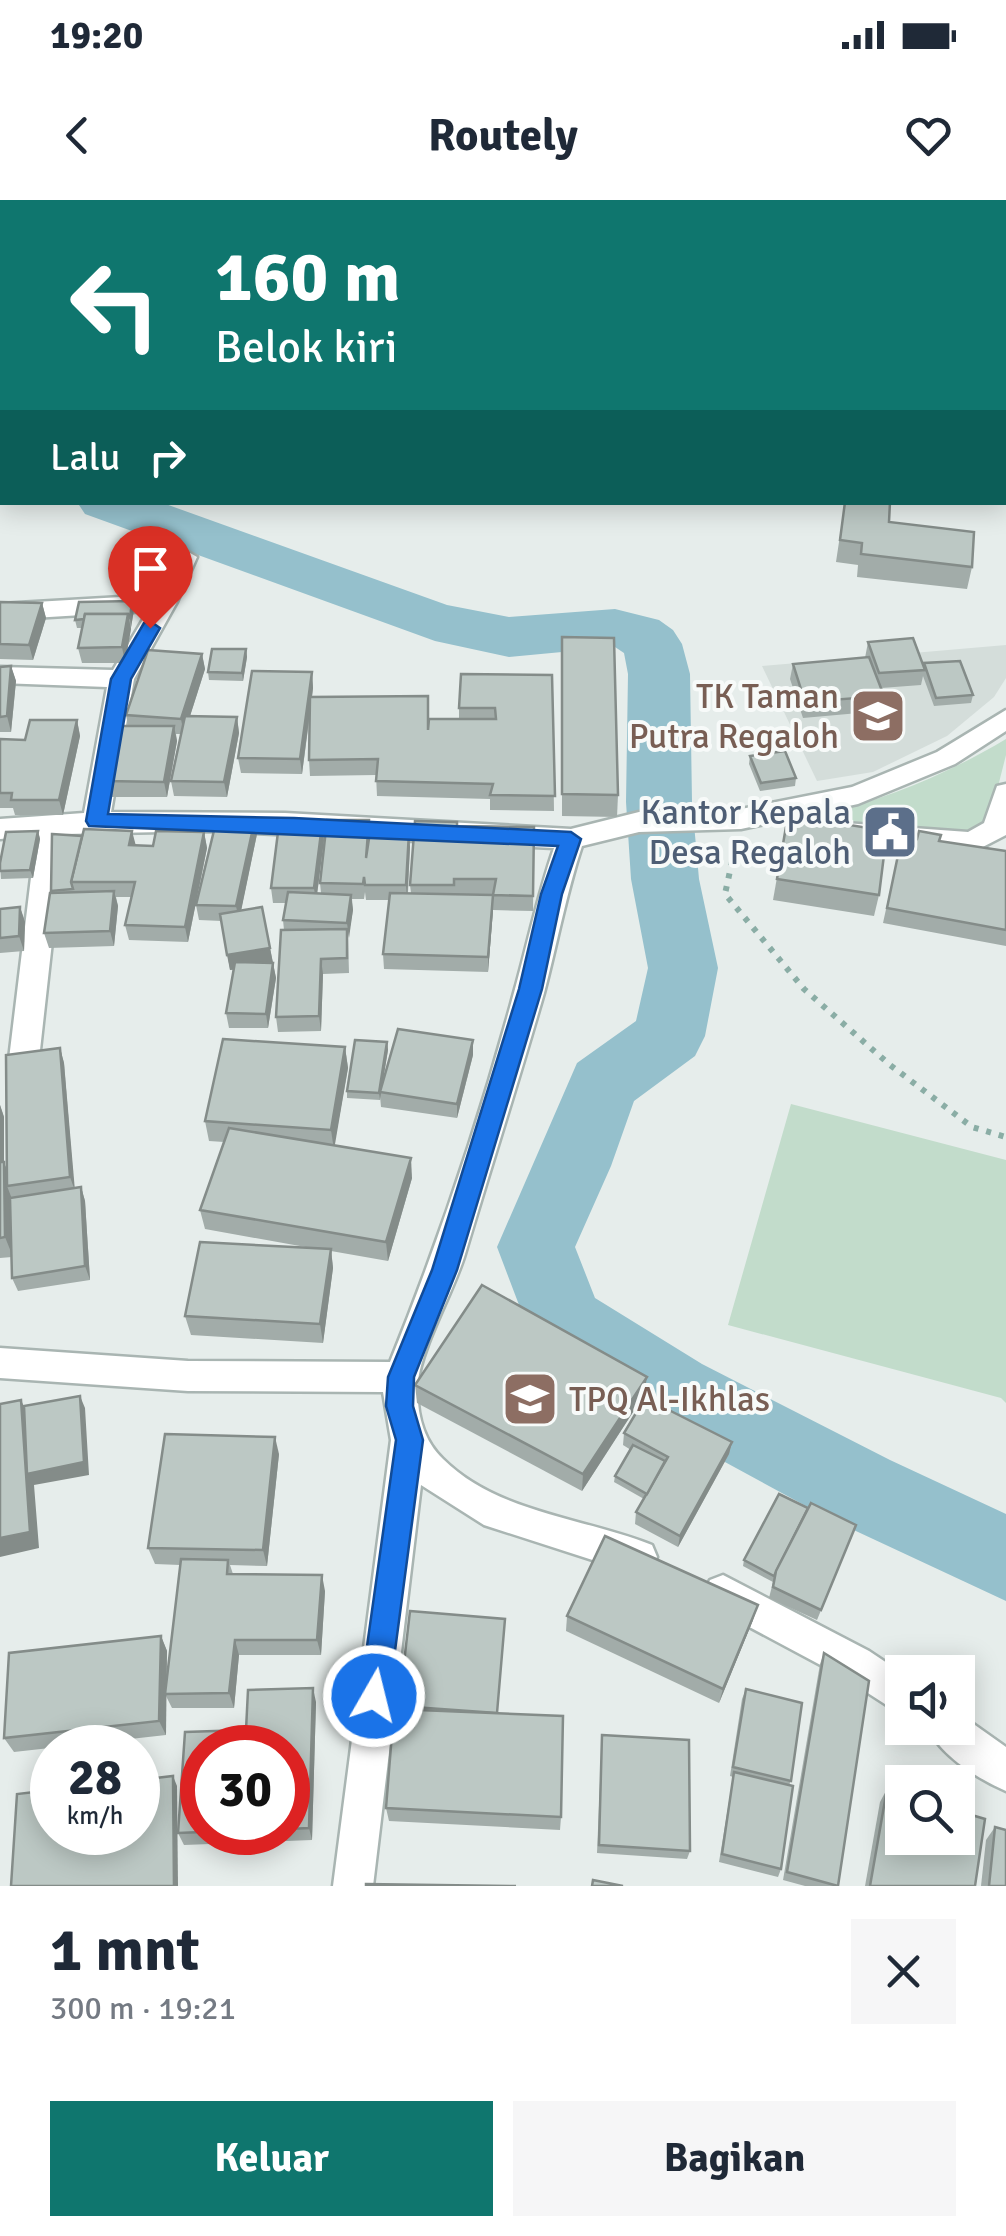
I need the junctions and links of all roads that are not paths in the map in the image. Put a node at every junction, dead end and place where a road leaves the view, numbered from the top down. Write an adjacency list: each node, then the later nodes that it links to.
1 (185, 557): 2 (street)
2 (165, 602): 3 (street); 5 (street)
3 (0, 612)
4 (0, 675): 5 (street)
5 (121, 679): 9 (street)
6 (1006, 719): 8 (street)
7 (1006, 793): 8 (street)
8 (799, 808): 12 (street)
9 (96, 821): 10 (street); 12 (street)
10 (51, 824): 11 (street); 13 (street)
11 (0, 829)
12 (571, 839): 15 (street)
13 (24, 1060)
14 (0, 1362): 15 (street)
15 (401, 1377): 16 (street)
16 (409, 1440): 17 (street); 22 (street)
17 (660, 1566)
18 (695, 1579): 19 (street)
19 (885, 1684)
20 (971, 1745): 21 (street)
21 (1006, 1771)
22 (353, 1886)

